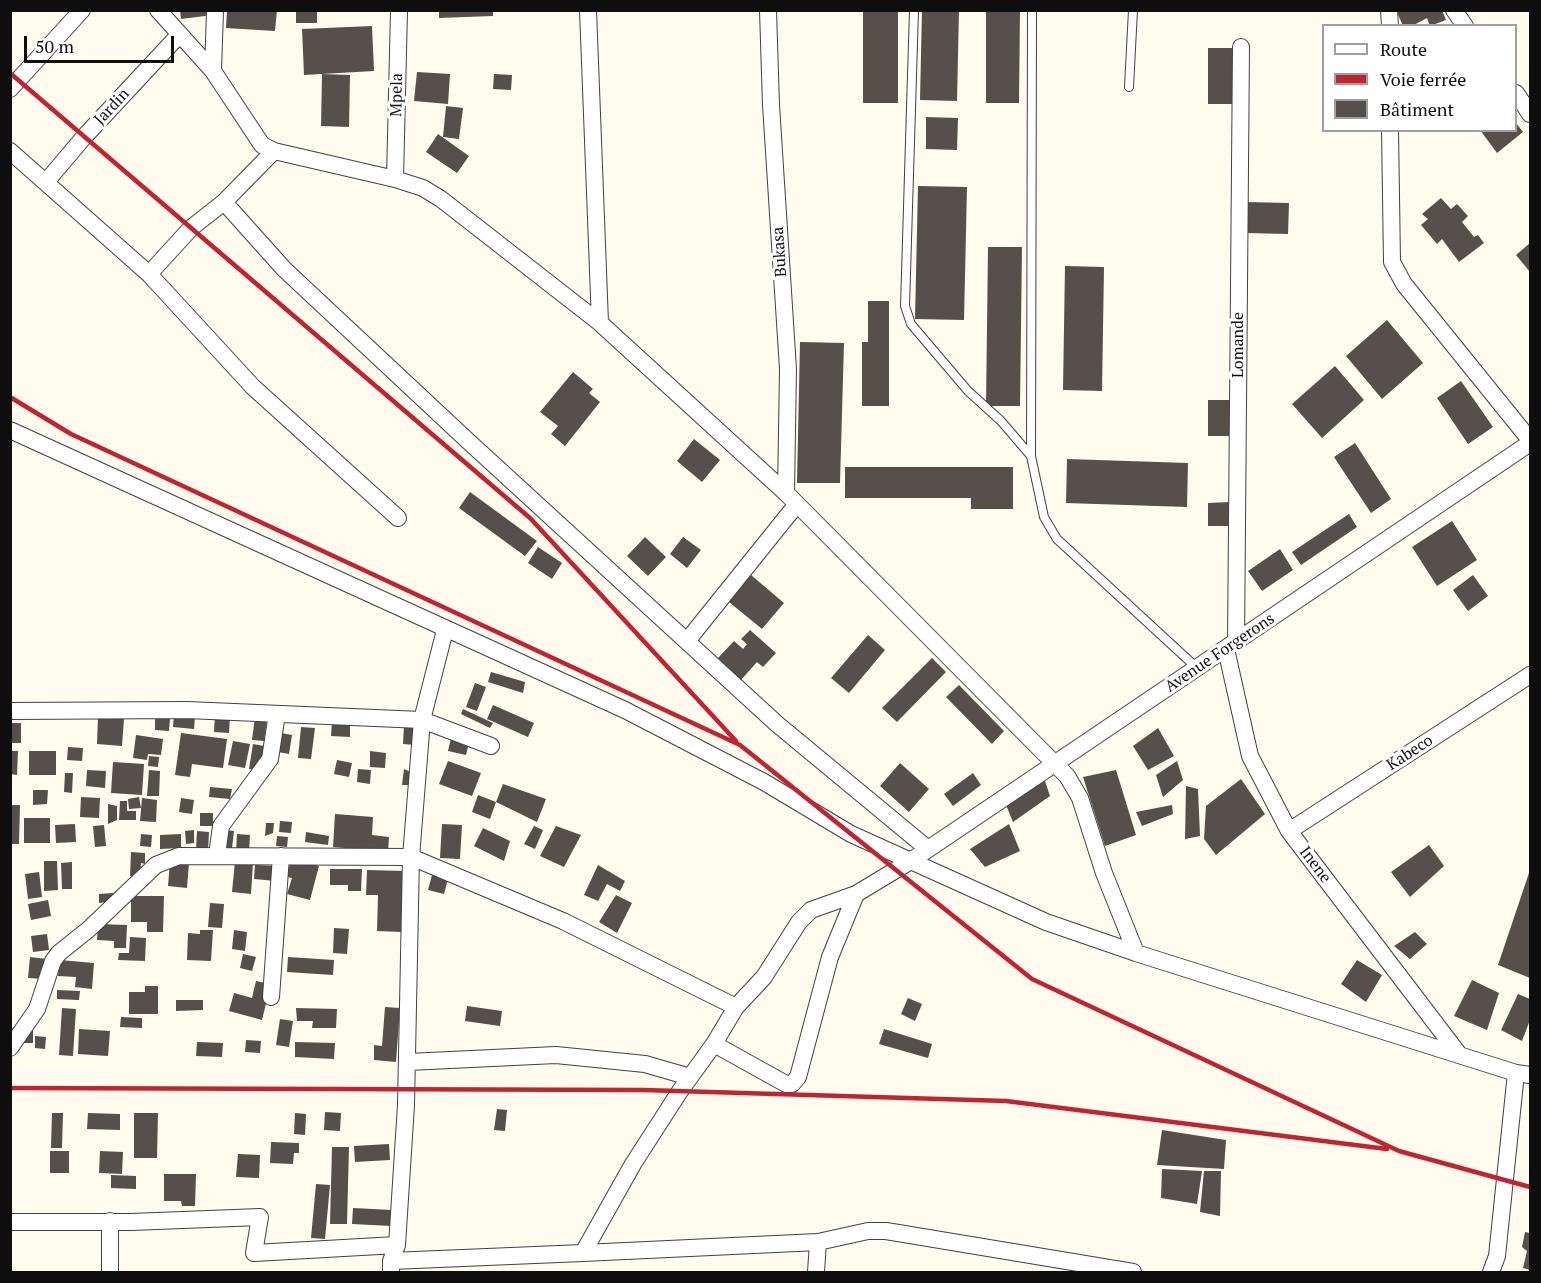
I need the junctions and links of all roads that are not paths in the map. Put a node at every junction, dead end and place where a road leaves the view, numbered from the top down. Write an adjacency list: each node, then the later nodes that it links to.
1 (82, 10): 16 (street)
2 (158, 10): 12 (street)
3 (215, 10): 14 (street)
4 (399, 10): 22 (street, Mpela)
5 (588, 10): 26 (street)
6 (768, 10): 30 (street, Bukasa)
7 (914, 10): 29 (lane)
8 (1032, 10): 29 (lane)
9 (1133, 10): 15 (lane)
10 (1454, 10): 11 (street)
11 (1464, 24)
12 (180, 34): 14 (street); 23 (street, Jardin)
13 (1241, 47): 34 (street, Lomande)
14 (213, 71): 21 (street)
15 (1129, 87)
16 (10, 89)
17 (1517, 96): 18 (street)
18 (1530, 114)
19 (1390, 132): 28 (street)
20 (10, 151): 23 (street)
21 (274, 151): 22 (street); 24 (street)
22 (395, 180): 26 (street)
23 (46, 182): 25 (street)
24 (224, 202): 25 (street); 33 (street)
25 (149, 274): 31 (street)
26 (600, 323): 30 (street)
27 (10, 430): 32 (street)
28 (1530, 441): 34 (street, Avenue Forgerons)
29 (1031, 456): 35 (lane)
30 (791, 499): 33 (street); 41 (street)
31 (398, 518)
32 (445, 630): 39 (street); 47 (street)
33 (687, 641): 43 (street)
34 (1231, 646): 35 (street, Avenue Forgerons); 42 (street, Inene)
35 (1197, 669): 41 (street, Avenue Forgerons)
36 (1530, 675): 42 (street, Kabeco)
37 (10, 711): 38 (street)
38 (277, 714): 39 (street); 44 (street)
39 (422, 720): 40 (street); 46 (street)
40 (491, 746)
41 (1055, 763): 43 (street, Avenue Forgerons); 49 (street)
42 (1289, 831): 54 (street, Inene)
43 (928, 849): 47 (street, Avenue Forgerons)
44 (217, 855): 45 (street); 53 (street)
45 (281, 856): 46 (street); 50 (street)
46 (411, 857): 51 (street); 55 (street)
47 (909, 862): 48 (street, Avenue Forgerons); 49 (street)
48 (856, 894): 51 (street, Avenue Forgerons); 52 (street)
49 (1136, 953): 54 (street)
50 (270, 997)
51 (736, 1007): 52 (street, Avenue Forgerons)
52 (714, 1044): 57 (street, Avenue Forgerons)
53 (10, 1048)
54 (1458, 1053): 56 (street)
55 (408, 1062): 57 (street); 61 (street)
56 (1523, 1074): 68 (street)
57 (690, 1077): 62 (street, Avenue Forgerons)
58 (110, 1221): 59 (street); 61 (street); 65 (street)
59 (10, 1222)
60 (818, 1242): 62 (street); 66 (street); 67 (street)
61 (398, 1245): 64 (street)
62 (583, 1253): 63 (street)
63 (506, 1265): 64 (street)
64 (391, 1267)
65 (110, 1272)
66 (816, 1272)
67 (1133, 1272)
68 (1491, 1272)

